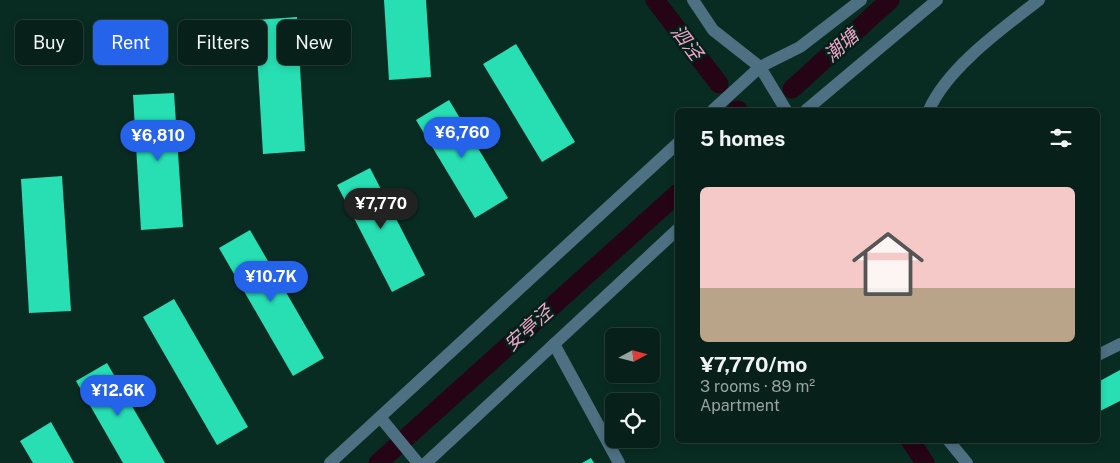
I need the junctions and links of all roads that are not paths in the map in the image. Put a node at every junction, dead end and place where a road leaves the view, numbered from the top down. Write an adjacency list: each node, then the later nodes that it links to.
1 (692, 0): 5 (street)
2 (861, 0): 5 (street)
3 (937, 0): 8 (street)
4 (1039, 0): 9 (street)
5 (760, 68): 6 (street); 7 (street)
6 (715, 108)
7 (785, 108)
8 (808, 108)
9 (930, 108)
10 (675, 146): 15 (street)
11 (675, 232): 12 (street)
12 (554, 344): 19 (street); 20 (street)
13 (1120, 344): 14 (street)
14 (1100, 354)
15 (380, 417): 17 (street); 18 (street)
16 (950, 443): 21 (street)
17 (415, 459)
18 (330, 463)
19 (426, 463)
20 (619, 463)
21 (967, 463)

